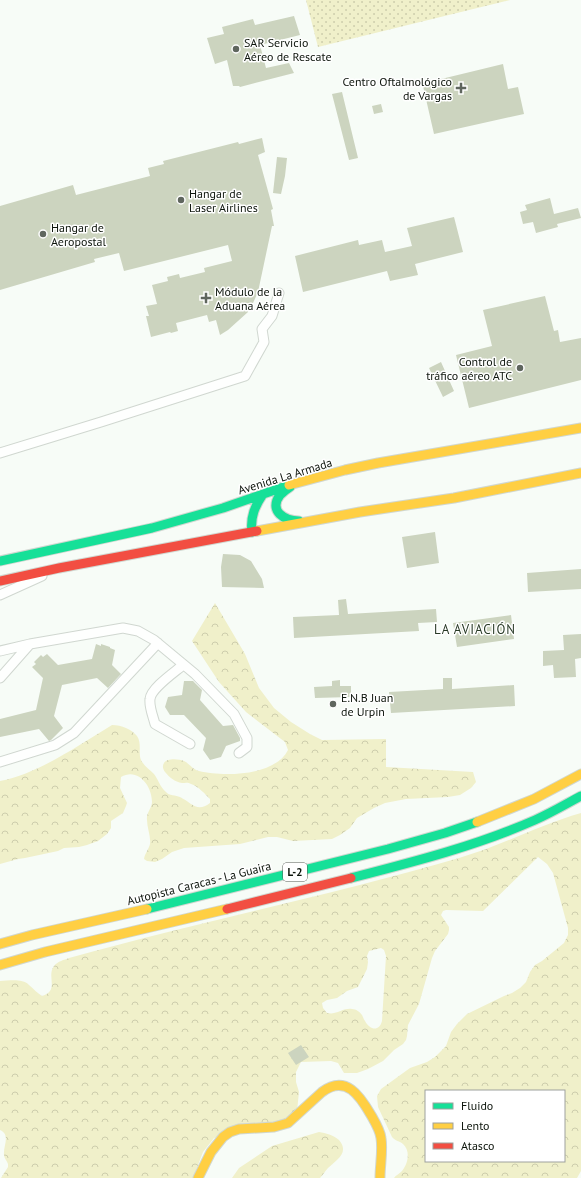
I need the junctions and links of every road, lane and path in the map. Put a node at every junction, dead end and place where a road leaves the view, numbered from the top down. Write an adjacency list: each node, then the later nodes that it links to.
1 (279, 293): 3 (street)
2 (581, 428): 5 (main road, Avenida La Armada)
3 (0, 453)
4 (581, 472): 7 (main road)
5 (292, 484): 6 (main road, Avenida La Armada); 7 (main road)
6 (263, 494): 8 (main road); 9 (main road, Avenida La Armada)
7 (306, 522): 8 (main road)
8 (252, 532): 10 (main road)
9 (0, 561)
10 (60, 568): 11 (main road); 12 (street)
11 (0, 581)
12 (0, 595)
13 (158, 643): 14 (street); 16 (street); 20 (street)
14 (30, 644): 15 (street); 17 (street)
15 (0, 651)
16 (183, 665): 18 (street); 19 (street)
17 (0, 678)
18 (190, 744)
19 (239, 753)
20 (0, 762)
21 (581, 774): 23 (main road, Autopista Caracas - La Guaira / L-2)
22 (581, 796): 24 (main road, L-2)
23 (0, 944)
24 (0, 965)
25 (198, 1178): 26 (main road)
26 (380, 1178)

